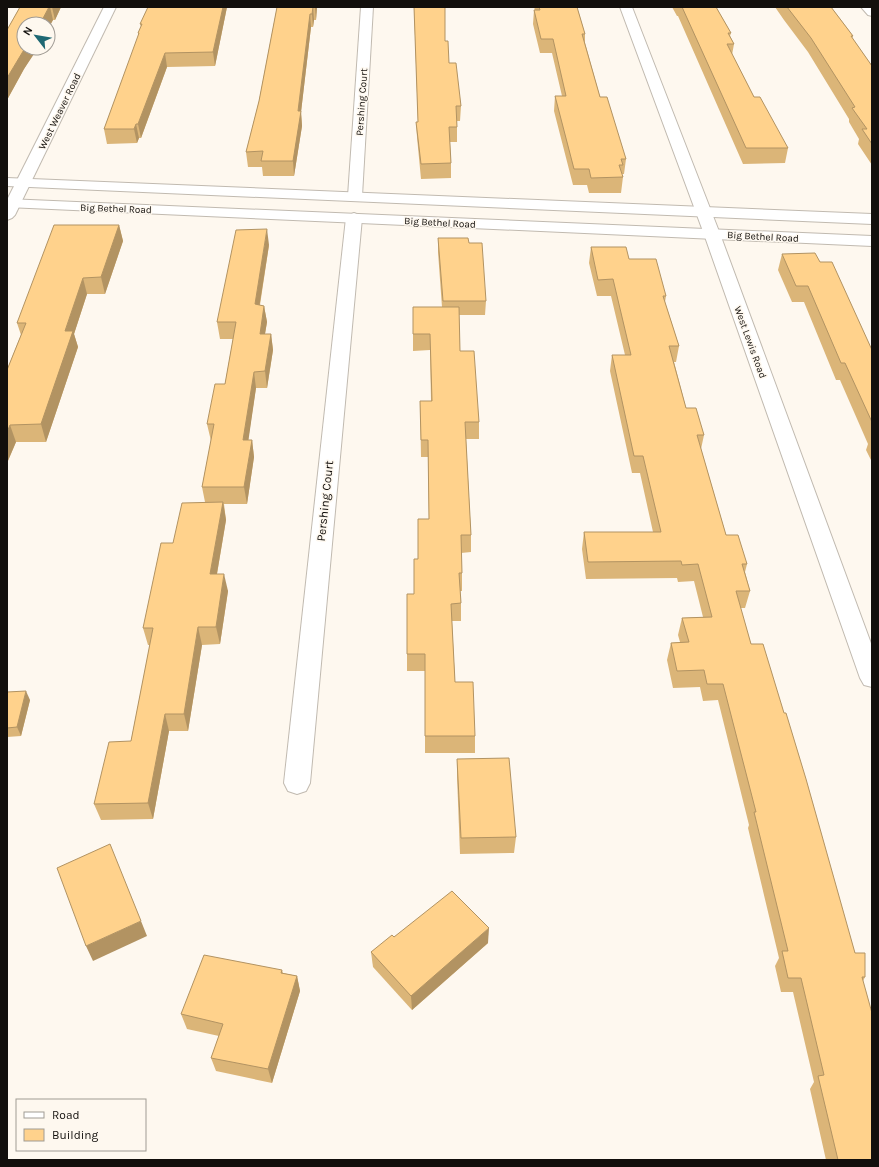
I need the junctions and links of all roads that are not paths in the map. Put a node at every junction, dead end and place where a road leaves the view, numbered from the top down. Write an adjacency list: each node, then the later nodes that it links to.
1 (110, 7): 7 (street, West Weaver Road)
2 (367, 7): 8 (street, Pershing Court)
3 (626, 7): 10 (street, West Lewis Road)
4 (867, 7): 5 (street)
5 (872, 13)
6 (7, 182): 7 (street, Big Bethel Road)
7 (23, 183): 8 (street, Big Bethel Road); 9 (street, West Weaver Road)
8 (355, 196): 10 (street, Big Bethel Road)
9 (9, 207): 11 (street, Big Bethel Road)
10 (704, 212): 12 (street, Big Bethel Road); 13 (street, West Lewis Road)
11 (354, 218): 13 (street, Big Bethel Road); 16 (street, Pershing Court)
12 (872, 219)
13 (712, 234): 14 (street, Big Bethel Road); 15 (street, West Lewis Road)
14 (872, 241)
15 (872, 678)
16 (297, 783)

